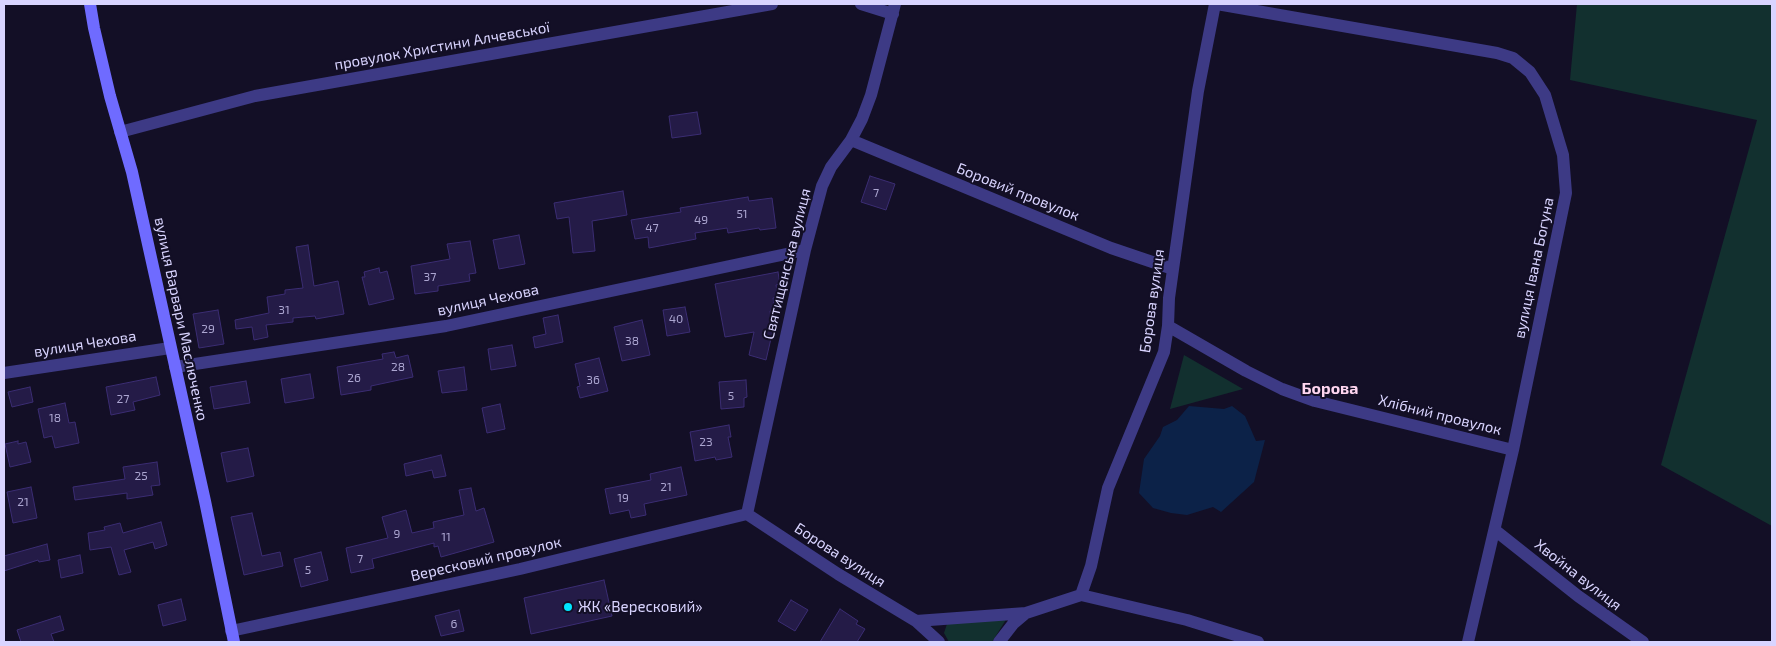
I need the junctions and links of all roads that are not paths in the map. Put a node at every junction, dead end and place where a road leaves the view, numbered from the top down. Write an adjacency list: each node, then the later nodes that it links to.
1 (90, 4): 6 (street, вулиця Варвари Маслюченко)
2 (772, 4): 6 (street, провулок Христини Алчевської)
3 (861, 4): 5 (street)
4 (1216, 4): 9 (street, Борова вулиця); 14 (street, вулиця Івана Богуна)
5 (894, 9): 7 (street, Святищенська вулиця)
6 (120, 132): 11 (street, вулиця Варвари Маслюченко)
7 (851, 140): 8 (street, Святищенська вулиця); 9 (street, Боровий провулок)
8 (805, 250): 12 (street, вулиця Чехова); 15 (street, Святищенська вулиця)
9 (1173, 270): 10 (street, Борова вулиця)
10 (1168, 326): 14 (street, Хлібний провулок); 17 (street, Борова вулиця)
11 (170, 348): 12 (street, вулиця Варвари Маслюченко); 13 (street, вулиця Чехова)
12 (175, 367): 20 (street, вулиця Варвари Маслюченко)
13 (4, 374)
14 (1514, 450): 16 (street, вулиця Івана Богуна)
15 (748, 514): 19 (street, Борова вулиця); 20 (street, Вересковий провулок)
16 (1496, 530): 24 (street, вулиця Івана Богуна); 25 (street, Хвойна вулиця)
17 (1081, 595): 18 (street); 23 (street)
18 (1026, 613): 19 (street); 22 (street)
19 (916, 621): 21 (street, Борова вулиця)
20 (232, 637)
21 (939, 642)
22 (999, 642)
23 (1258, 642)
24 (1468, 642)
25 (1643, 642)

